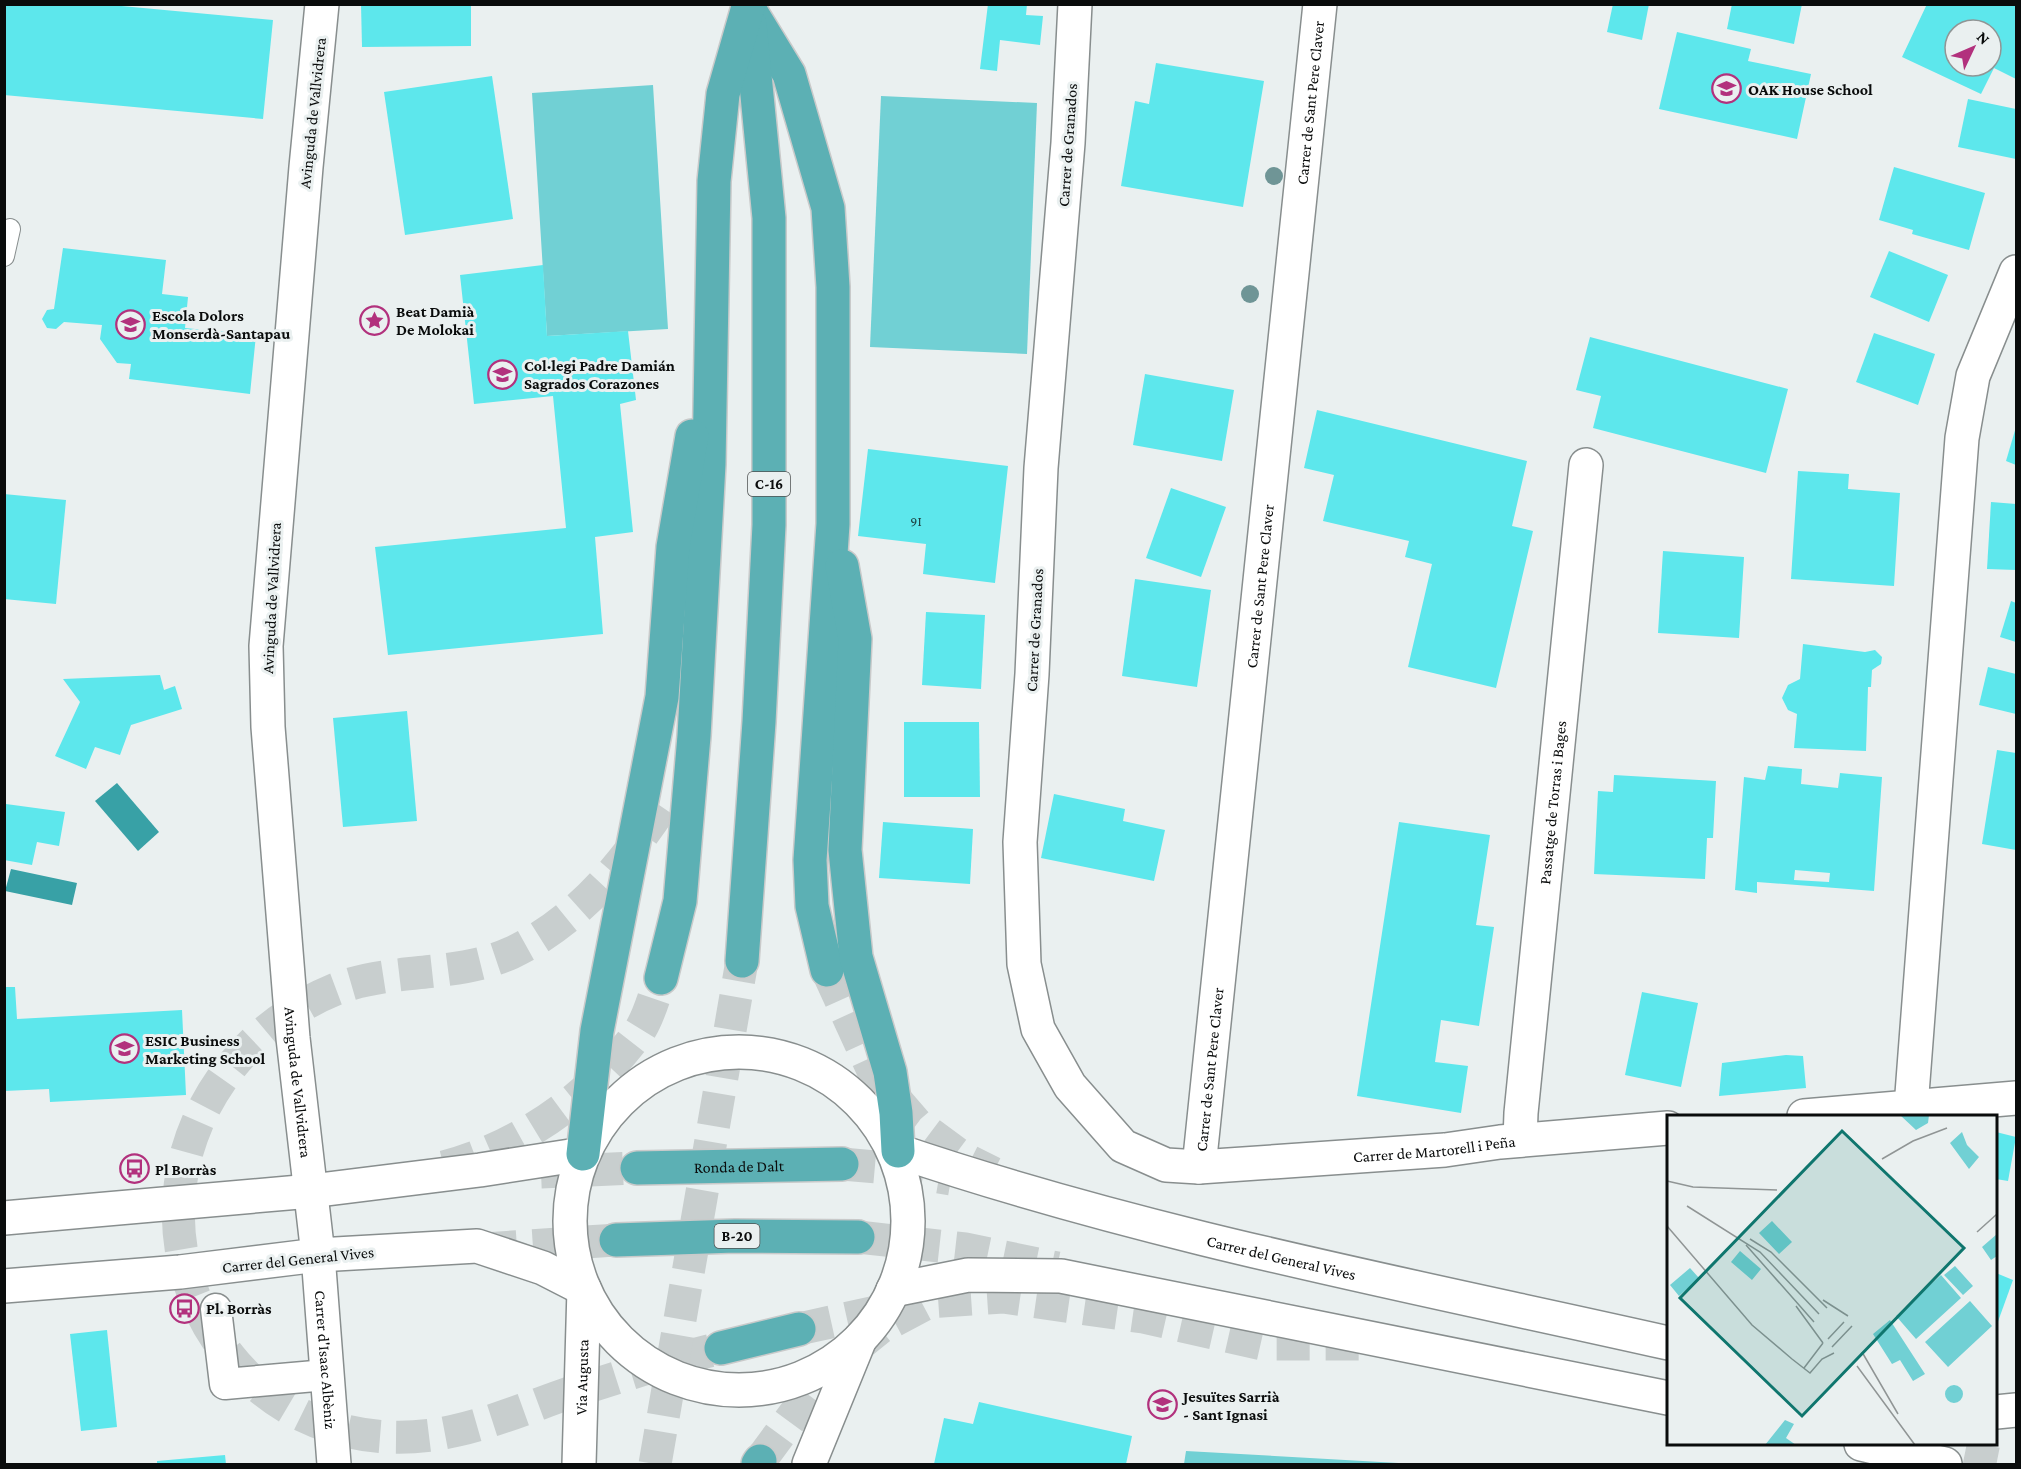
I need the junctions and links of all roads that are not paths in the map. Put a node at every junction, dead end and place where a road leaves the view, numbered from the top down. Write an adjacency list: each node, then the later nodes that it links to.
1 (322, 4): 27 (street, Avinguda de Vallvidrera)
2 (1075, 4): 25 (street, Carrer de Granados)
3 (1320, 4): 25 (street, Carrer de Sant Pere Claver)
4 (747, 6): 8 (highway); 11 (highway); 14 (highway, C-16)
5 (10, 229): 6 (lane)
6 (4, 256)
7 (2016, 272): 9 (street)
8 (713, 298): 12 (highway); 23 (highway)
9 (2004, 322): 18 (street)
10 (1586, 465): 21 (street, Passatge de Torras i Bages)
11 (833, 524): 15 (highway); 22 (highway)
12 (694, 736): 13 (highway); 16 (highway)
13 (662, 807)
14 (742, 961)
15 (827, 970)
16 (661, 978)
17 (2016, 1098): 18 (street)
18 (1911, 1107): 19 (street)
19 (1816, 1115)
20 (1667, 1128): 21 (street, Carrer de Martorell i Peña)
21 (1520, 1140): 25 (street, Carrer de Martorell i Peña)
22 (898, 1151): 23 (street); 34 (street); 38 (street, Carrer del General Vives)
23 (583, 1154): 27 (street); 33 (street)
24 (842, 1164): 26 (highway, Ronda de Dalt)
25 (1199, 1167)
26 (637, 1168)
27 (311, 1191): 28 (street); 31 (street, Avinguda de Vallvidrera)
28 (4, 1218)
29 (858, 1237): 30 (highway, B-20)
30 (616, 1240)
31 (318, 1255): 32 (street, Carrer del General Vives); 33 (street, Carrer del General Vives); 45 (street, Carrer d'Isaac Albèniz)
32 (4, 1286)
33 (584, 1289): 37 (street); 46 (street, Via Augusta)
34 (893, 1290): 37 (street); 41 (street)
35 (216, 1309): 40 (street)
36 (799, 1329): 39 (highway)
37 (860, 1339): 47 (street)
38 (1667, 1343)
39 (721, 1348)
40 (315, 1376)
41 (1667, 1398)
42 (2016, 1410): 43 (street)
43 (1997, 1412)
44 (1869, 1445): 48 (street)
45 (334, 1464)
46 (579, 1464)
47 (809, 1464)
48 (1945, 1464)

